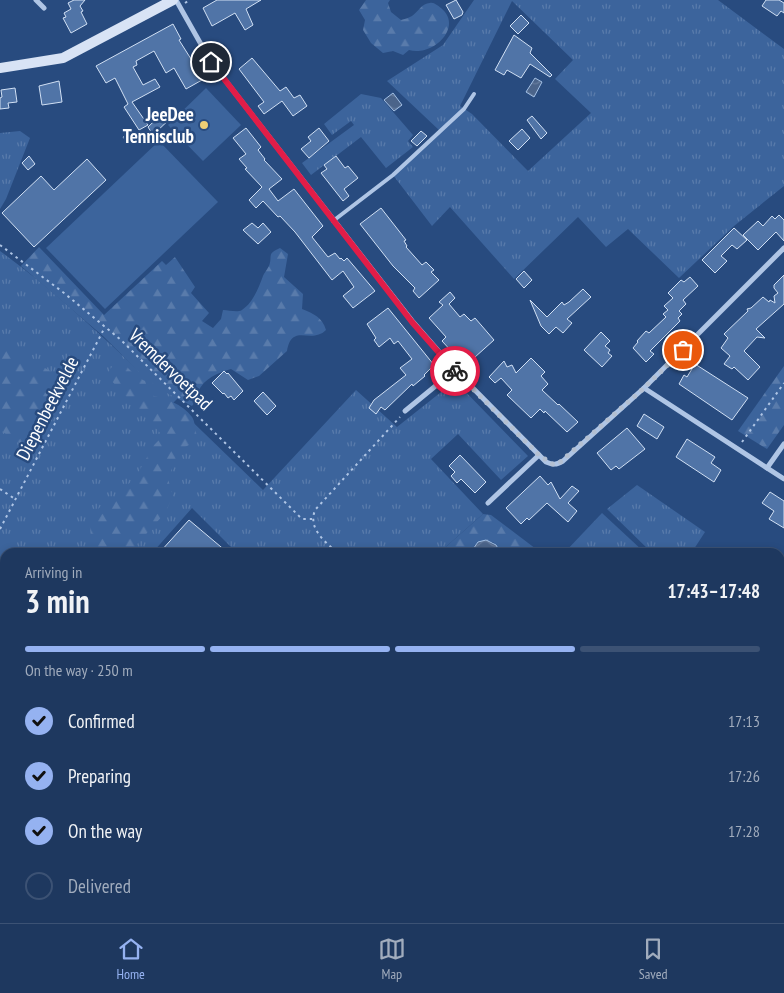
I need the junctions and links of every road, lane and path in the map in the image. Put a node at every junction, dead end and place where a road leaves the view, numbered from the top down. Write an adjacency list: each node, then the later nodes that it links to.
1 (36, 0): 3 (street)
2 (175, 0): 4 (street); 6 (street)
3 (44, 8)
4 (0, 68)
5 (474, 94): 6 (lane)
6 (333, 221): 10 (street)
7 (0, 245): 9 (path, Vremdervoetpad)
8 (784, 248): 12 (street)
9 (105, 327): 20 (path, Diepenbeekvelde); 22 (path, Vremdervoetpad)
10 (455, 370): 13 (street); 16 (street)
11 (784, 383): 15 (path)
12 (644, 388): 15 (street); 16 (street)
13 (405, 411): 22 (path)
14 (784, 444): 17 (street)
15 (737, 449): 17 (street)
16 (539, 455): 21 (street)
17 (767, 468): 18 (street)
18 (784, 478)
19 (0, 489): 20 (path)
20 (15, 500): 23 (path, Diepenbeekvelde)
21 (488, 503)
22 (312, 519): 24 (path)
23 (0, 529)
24 (332, 548)

